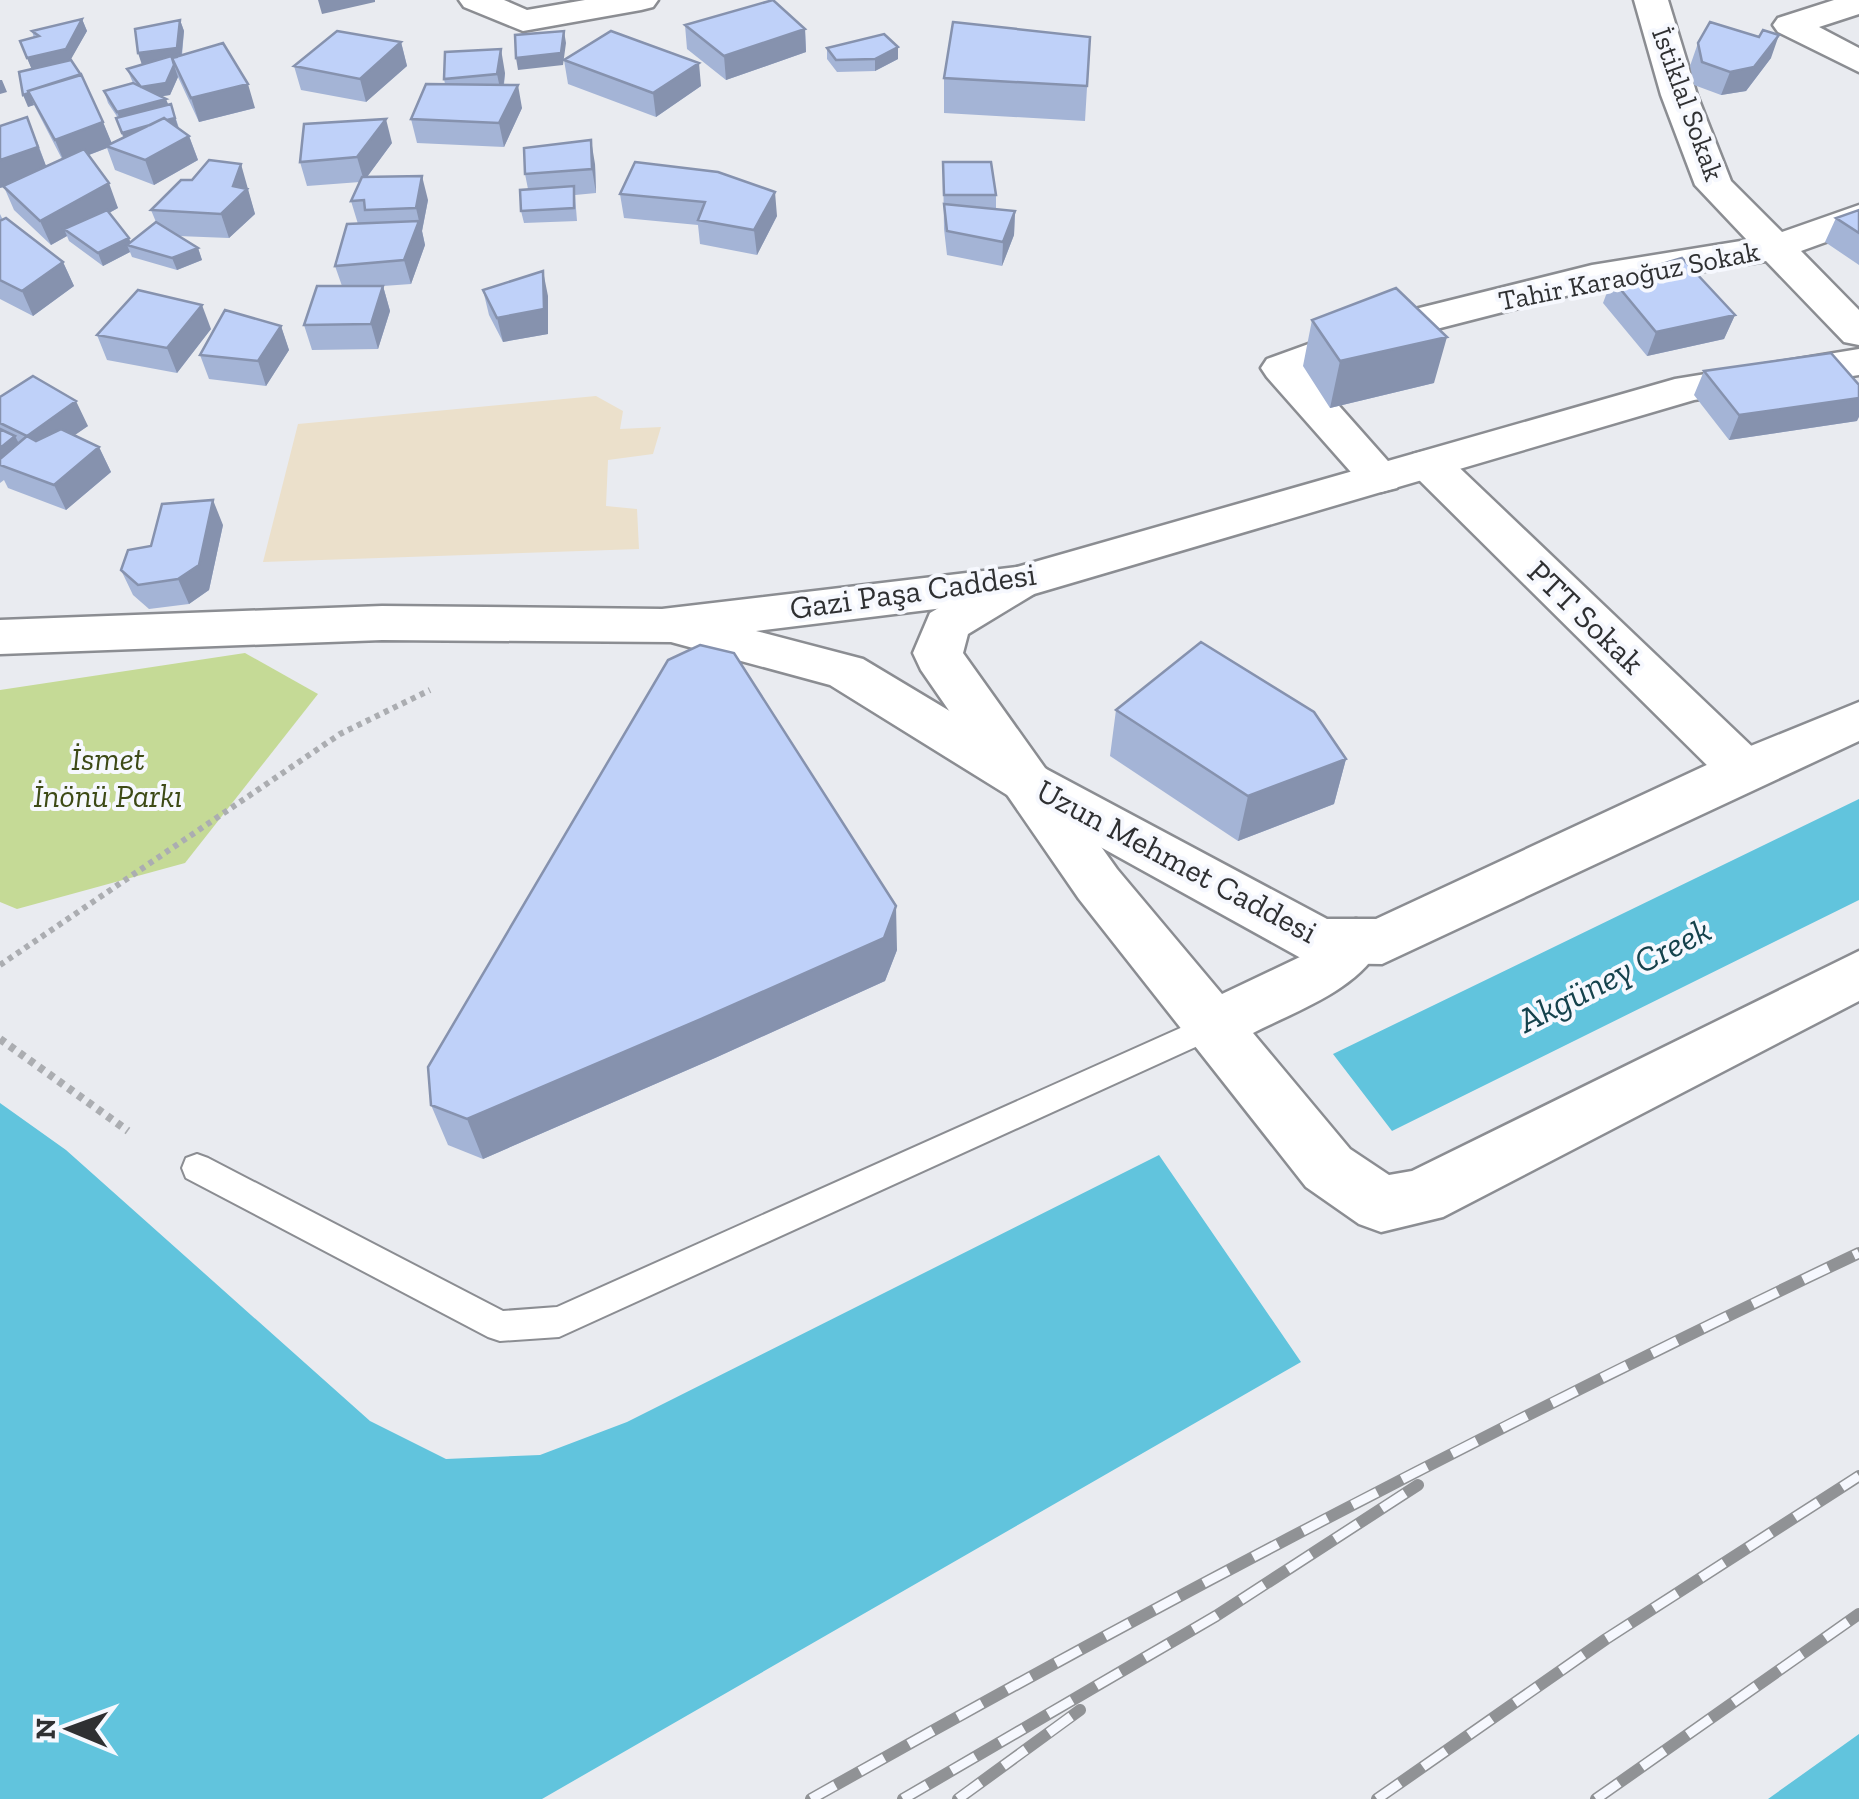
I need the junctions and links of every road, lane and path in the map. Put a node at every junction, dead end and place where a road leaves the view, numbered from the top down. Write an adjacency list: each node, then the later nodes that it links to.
1 (476, 0): 2 (street)
2 (641, 0)
3 (1650, 0): 7 (street, İstiklal Sokak)
4 (1859, 3): 5 (street)
5 (1859, 62)
6 (1859, 218): 7 (street)
7 (1772, 248): 8 (street, İstiklal Sokak); 11 (street, Tahir Karaoğuz Sokak)
8 (1859, 332)
9 (1859, 362): 10 (street, Gazi Paşa Caddesi)
10 (1429, 464): 11 (street, Gazi Paşa Caddesi); 17 (street, PTT Sokak)
11 (1380, 478): 12 (street, Gazi Paşa Caddesi)
12 (1017, 582): 13 (street, Gazi Paşa Caddesi); 18 (street)
13 (662, 626): 14 (street, Gazi Paşa Caddesi); 18 (street, Uzun Mehmet Caddesi)
14 (0, 637)
15 (430, 690): 20 (path)
16 (1859, 720): 17 (street, Uzun Mehmet Caddesi)
17 (1744, 770): 19 (street, Uzun Mehmet Caddesi)
18 (1030, 784): 19 (street, Uzun Mehmet Caddesi); 23 (street)
19 (1356, 941): 23 (street)
20 (0, 965)
21 (1859, 974): 23 (street)
22 (0, 1038): 24 (path)
23 (1232, 1046): 25 (lane)
24 (128, 1130)
25 (196, 1168)

